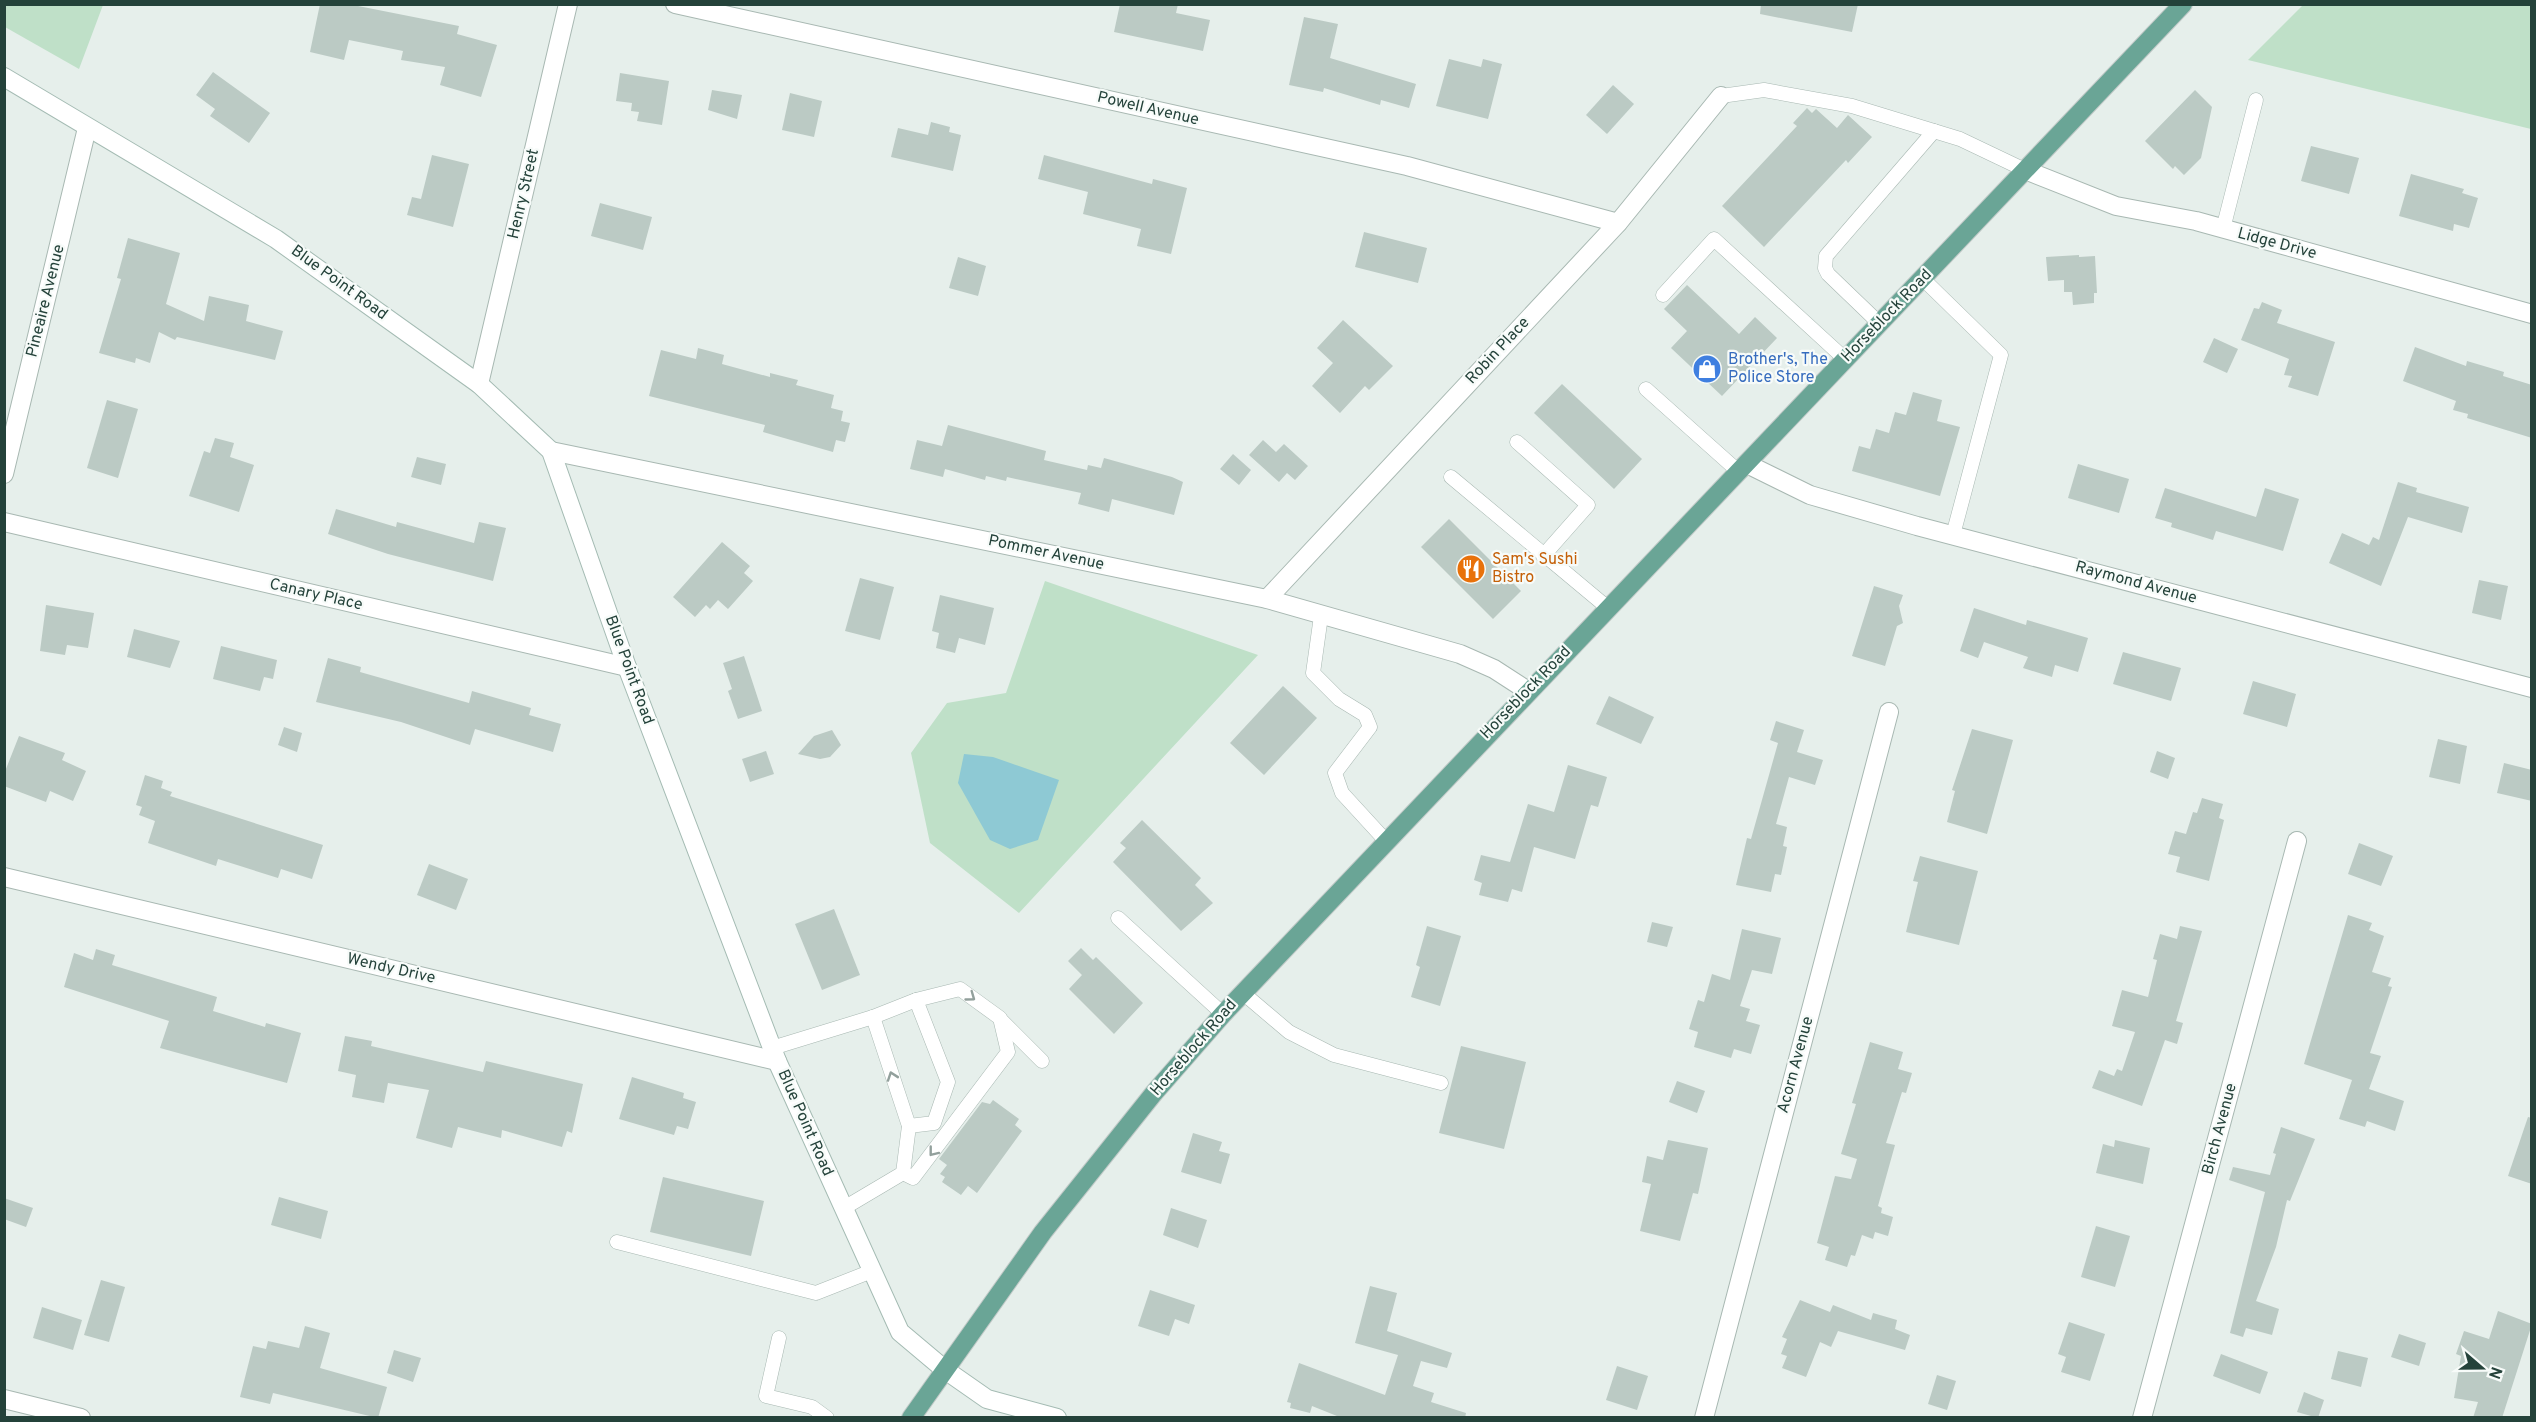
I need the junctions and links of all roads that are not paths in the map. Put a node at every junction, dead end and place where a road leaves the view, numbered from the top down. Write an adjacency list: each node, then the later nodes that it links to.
1 (568, 4): 17 (street, Henry Street)
2 (675, 4): 10 (street, Powell Avenue)
3 (2183, 4): 9 (main road, Horseblock Road)
4 (4, 77): 7 (street, Blue Point Road)
5 (1721, 96): 8 (lane); 10 (street, Robin Place)
6 (2256, 100): 11 (lane)
7 (87, 128): 17 (street, Blue Point Road); 22 (street, Pineaire Avenue)
8 (1934, 131): 9 (lane); 15 (lane)
9 (2025, 170): 11 (street, Lidge Drive); 12 (main road, Horseblock Road)
10 (1618, 223): 27 (street, Robin Place)
11 (2223, 229): 14 (street, Lidge Drive)
12 (1922, 278): 15 (main road, Horseblock Road); 25 (lane)
13 (1664, 295): 16 (lane)
14 (2532, 314)
15 (1879, 323): 16 (main road, Horseblock Road)
16 (1845, 359): 21 (main road, Horseblock Road)
17 (480, 384): 20 (street, Blue Point Road)
18 (1646, 389): 21 (lane)
19 (1517, 442): 26 (lane)
20 (551, 450): 27 (street, Pommer Avenue); 30 (street, Blue Point Road)
21 (1743, 468): 25 (street, Raymond Avenue); 28 (main road, Horseblock Road)
22 (4, 474)
23 (1451, 477): 26 (lane)
24 (4, 522): 30 (street, Canary Place)
25 (1953, 535): 31 (street, Raymond Avenue)
26 (1543, 556): 28 (lane)
27 (1267, 599): 29 (street, Pommer Avenue)
28 (1608, 608): 32 (main road, Horseblock Road)
29 (1322, 616): 32 (street, Pommer Avenue); 34 (lane)
30 (627, 668): 43 (street, Blue Point Road)
31 (2532, 688)
32 (1528, 691): 34 (main road, Horseblock Road)
33 (1889, 712): 58 (street, Acorn Avenue)
34 (1386, 841): 38 (main road, Horseblock Road)
35 (2297, 841): 59 (street, Birch Avenue)
36 (4, 877): 43 (street, Wendy Drive)
37 (1118, 918): 40 (lane)
38 (1243, 993): 40 (main road, Horseblock Road); 45 (lane)
39 (916, 1000): 41 (lane); 42 (lane, one-way to 42); 46 (lane)
40 (1223, 1014): 52 (main road, Horseblock Road)
41 (873, 1017): 43 (lane); 46 (lane, one-way to 41)
42 (1000, 1018): 44 (lane); 47 (lane, one-way to 47)
43 (775, 1054): 48 (street, Blue Point Road)
44 (1042, 1061)
45 (1441, 1083)
46 (909, 1126): 47 (lane)
47 (903, 1173): 48 (lane)
48 (844, 1208): 50 (street, Blue Point Road)
49 (617, 1242): 50 (lane)
50 (872, 1271): 52 (street, Blue Point Road)
51 (779, 1338): 55 (lane)
52 (944, 1369): 56 (main road, Horseblock Road); 57 (street, Blue Point Road)
53 (4, 1399): 54 (street)
54 (81, 1418)
55 (827, 1418)
56 (911, 1418)
57 (1057, 1418)
58 (1704, 1418)
59 (2142, 1418)

